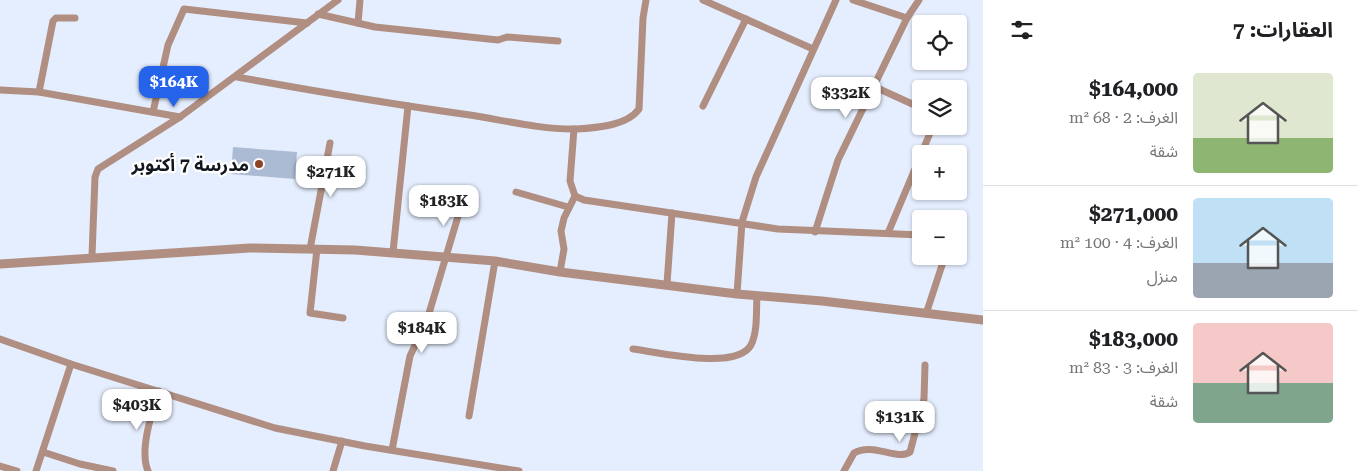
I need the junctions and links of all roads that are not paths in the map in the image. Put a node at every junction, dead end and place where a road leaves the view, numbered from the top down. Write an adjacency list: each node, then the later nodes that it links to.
1 (338, 0): 8 (street)
2 (360, 0): 13 (street)
3 (646, 0): 25 (street)
4 (702, 0): 11 (street)
5 (836, 0): 15 (street)
6 (853, 0): 10 (street)
7 (919, 0): 10 (street)
8 (318, 14): 12 (street); 13 (street)
9 (75, 18): 19 (street)
10 (907, 18): 17 (street)
11 (746, 19): 15 (street); 22 (street)
12 (307, 23): 16 (street); 23 (street)
13 (358, 23): 14 (street)
14 (558, 41)
15 (813, 49): 33 (street)
16 (237, 77): 21 (street); 24 (street)
17 (875, 87): 20 (street); 34 (street)
18 (0, 90): 19 (street)
19 (39, 92): 23 (street)
20 (912, 104)
21 (408, 106): 25 (street); 38 (street)
22 (703, 106)
23 (153, 112): 24 (street)
24 (180, 116): 39 (street)
25 (574, 129): 29 (street)
26 (929, 135): 35 (street)
27 (330, 143): 37 (street)
28 (516, 192): 31 (street)
29 (574, 196): 31 (street); 32 (street)
30 (462, 203): 40 (street)
31 (568, 207): 44 (street)
32 (672, 213): 33 (street); 45 (street)
33 (742, 222): 34 (street); 46 (street)
34 (815, 232): 35 (street)
35 (888, 233): 36 (street)
36 (912, 234)
37 (313, 249): 38 (street); 39 (street); 49 (street)
38 (393, 252): 40 (street)
39 (92, 256): 42 (street)
40 (447, 257): 41 (street); 59 (street)
41 (496, 261): 44 (street); 57 (street)
42 (0, 264)
43 (942, 265): 48 (street)
44 (560, 272): 45 (street)
45 (667, 284): 46 (street)
46 (738, 294): 47 (street)
47 (757, 295): 48 (street); 53 (street)
48 (926, 314): 50 (street)
49 (343, 318)
50 (983, 320)
51 (0, 339): 52 (street); 54 (street)
52 (0, 344)
53 (633, 349)
54 (71, 364): 56 (street); 60 (street)
55 (925, 365): 69 (street)
56 (158, 391): 58 (street); 66 (street)
57 (469, 416)
58 (342, 441): 59 (street); 67 (street)
59 (392, 450): 62 (street)
60 (43, 452): 64 (street); 65 (street)
61 (0, 466): 63 (street)
62 (487, 468): 68 (street)
63 (17, 471)
64 (36, 471)
65 (113, 471)
66 (148, 471)
67 (333, 471)
68 (519, 471)
69 (844, 471)

